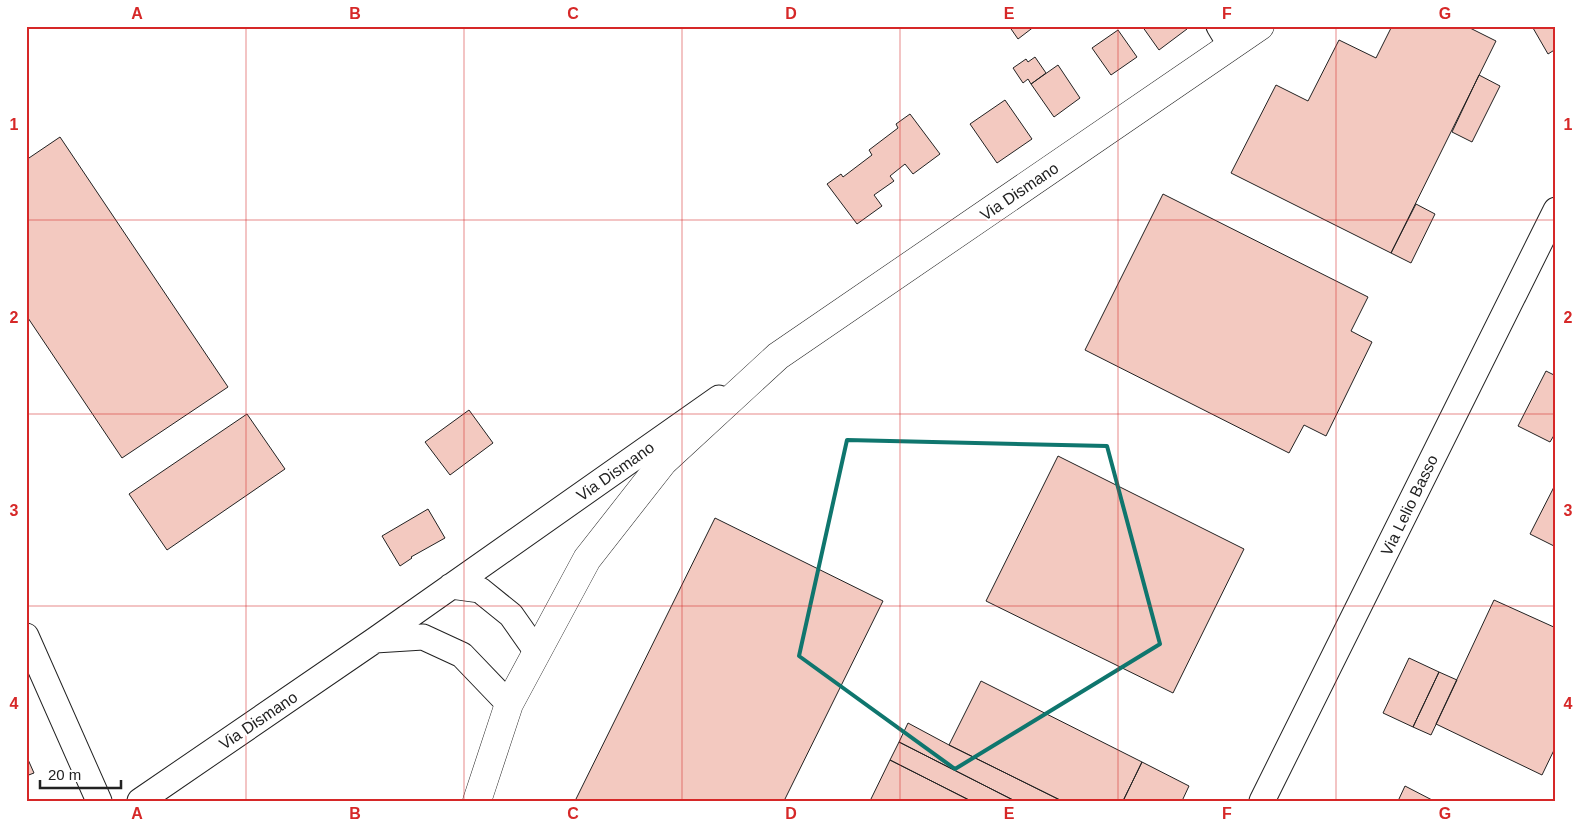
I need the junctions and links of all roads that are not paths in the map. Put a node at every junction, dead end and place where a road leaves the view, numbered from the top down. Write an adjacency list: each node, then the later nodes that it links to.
1 (1260, 26): 2 (main road, Via Dismano)
2 (1225, 36): 4 (main road, Via Dismano)
3 (1556, 210): 13 (street, Via Lelio Basso)
4 (778, 356): 5 (street, Via Dismano); 8 (main road, Via Dismano)
5 (451, 586): 7 (street, Via Dismano); 8 (street)
6 (26, 636): 10 (street)
7 (375, 640): 9 (street); 11 (street, Via Dismano)
8 (537, 652): 9 (main road, Via Dismano)
9 (509, 704): 12 (main road, Via Dismano)
10 (99, 801)
11 (140, 801)
12 (477, 801)
13 (1262, 801)

